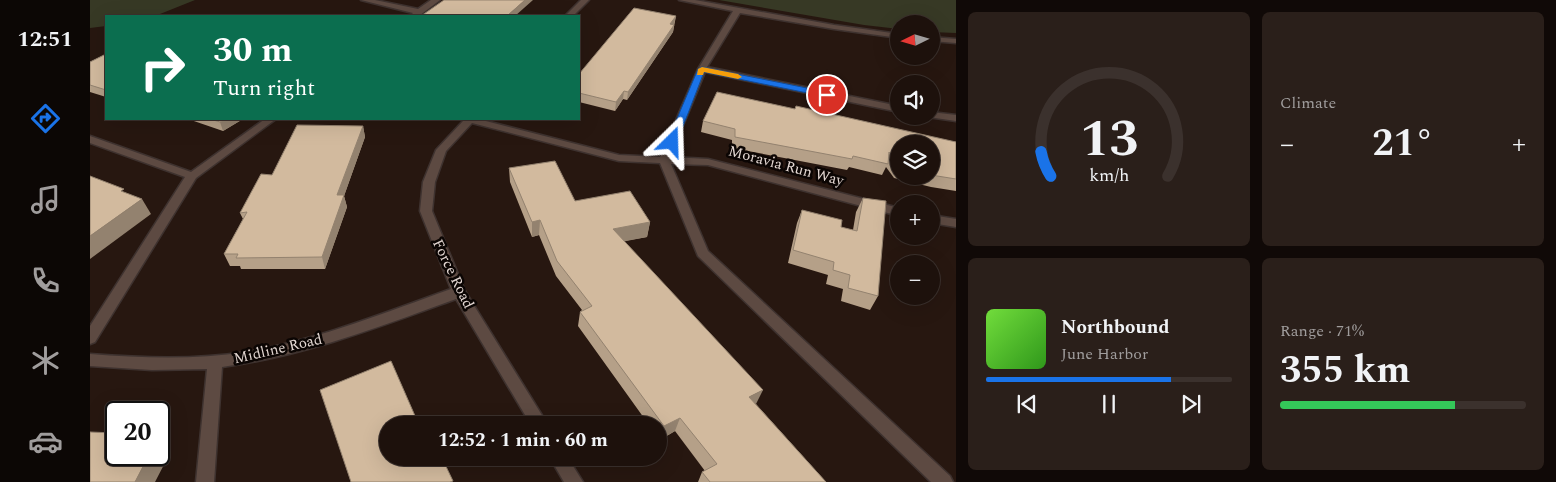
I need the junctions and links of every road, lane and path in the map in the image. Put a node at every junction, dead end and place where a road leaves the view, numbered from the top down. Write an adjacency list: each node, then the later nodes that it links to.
1 (365, 0): 6 (street)
2 (436, 0): 6 (street)
3 (585, 0): 7 (street)
4 (683, 0): 5 (street)
5 (738, 10): 8 (street); 11 (street)
6 (417, 14)
7 (570, 15)
8 (890, 35)
9 (940, 40): 10 (street)
10 (956, 41)
11 (702, 69): 12 (street); 19 (street)
12 (890, 107)
13 (940, 115): 14 (street)
14 (956, 118)
15 (271, 120): 20 (street)
16 (468, 120): 24 (street, Force Road)
17 (473, 120): 19 (street, Moravia Run Way)
18 (90, 139): 20 (street)
19 (664, 160): 21 (street, Moravia Run Way); 32 (street)
20 (192, 176): 25 (street)
21 (890, 210)
22 (940, 220): 23 (street)
23 (956, 223)
24 (459, 292): 27 (street, Midline Road); 28 (street, Force Road)
25 (90, 338)
26 (90, 360): 27 (street, Midline Road)
27 (215, 362): 30 (street)
28 (535, 416)
29 (564, 466): 31 (street)
30 (205, 482)
31 (574, 482)
32 (944, 482)

